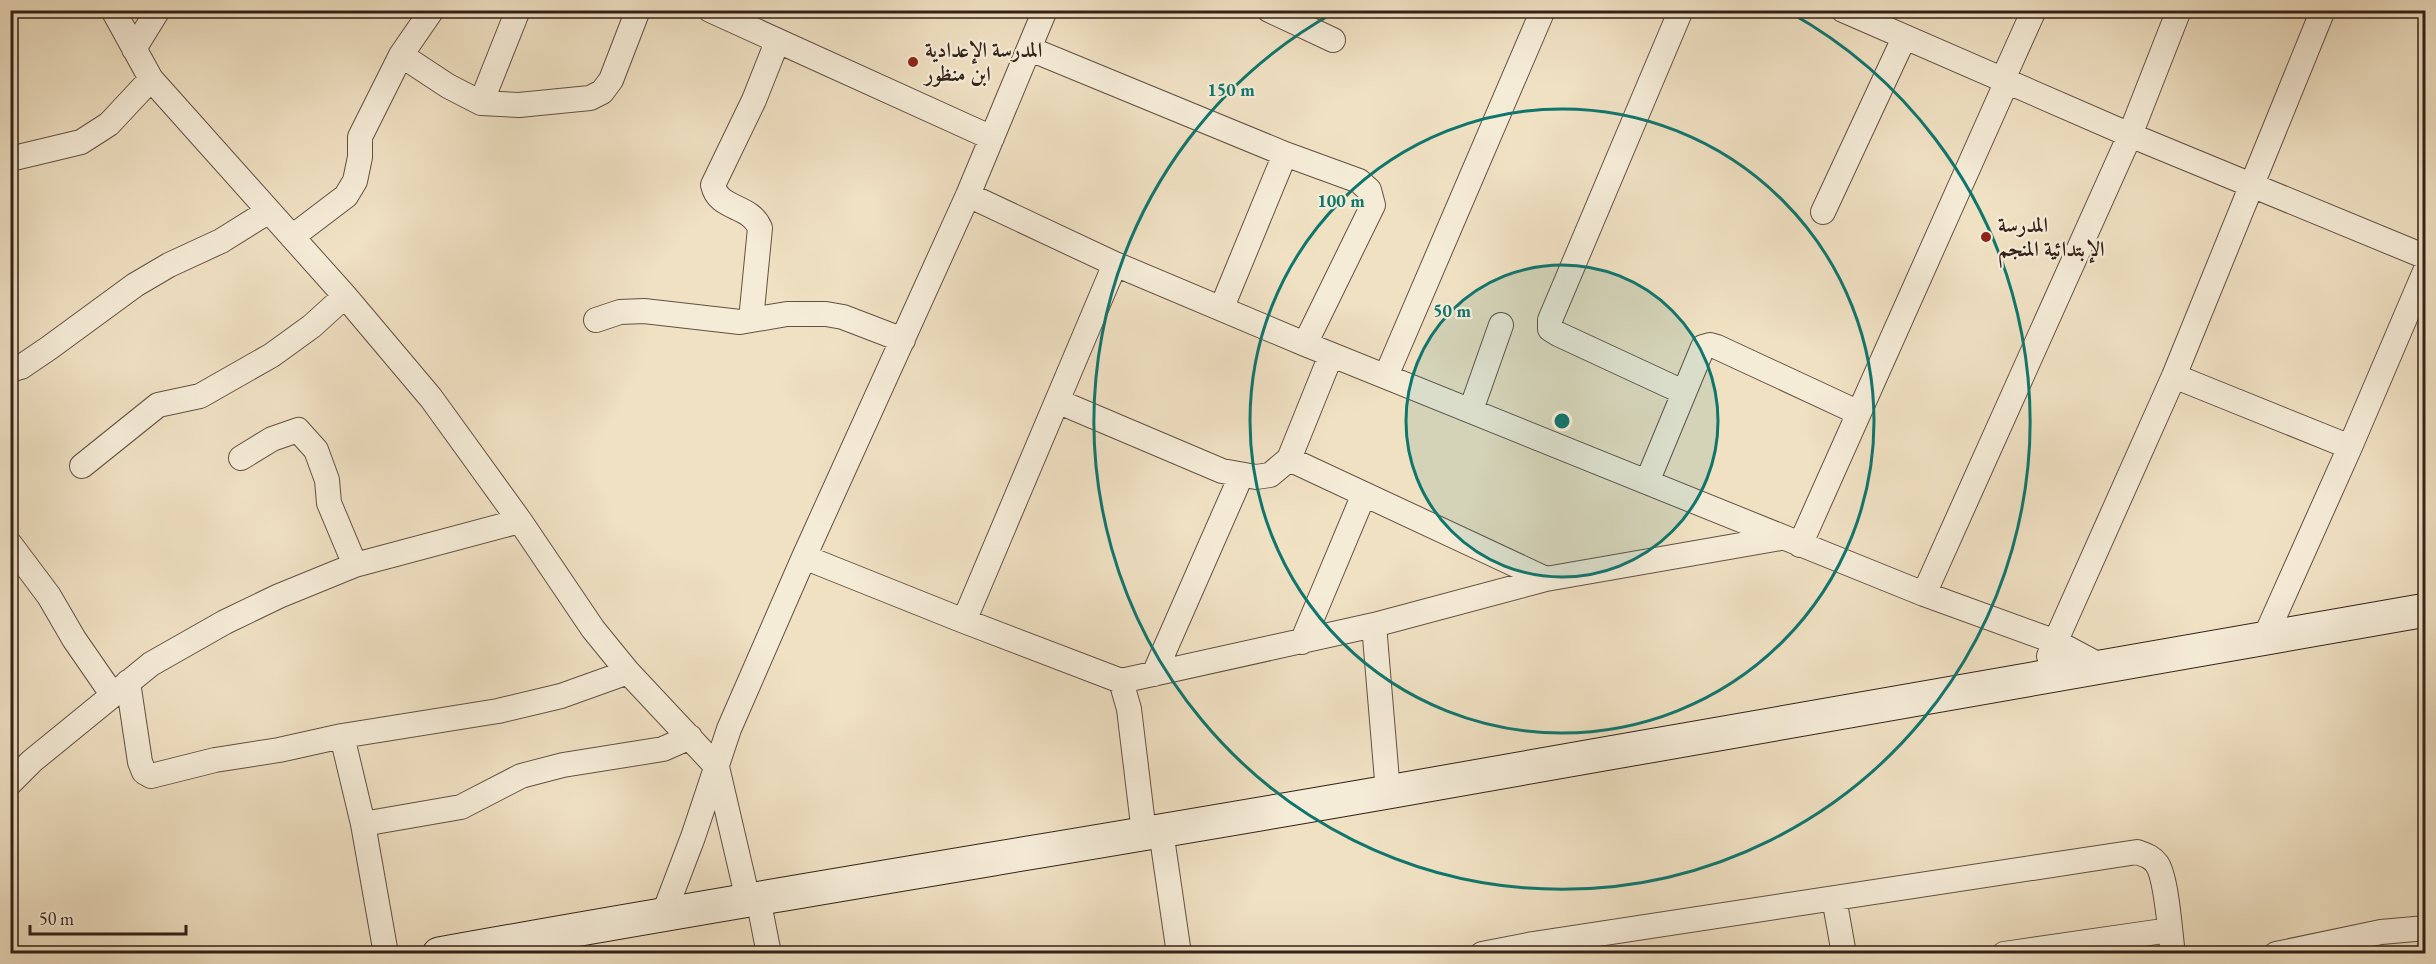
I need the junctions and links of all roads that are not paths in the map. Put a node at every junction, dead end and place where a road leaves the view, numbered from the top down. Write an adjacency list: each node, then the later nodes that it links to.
1 (112, 10): 18 (street)
2 (158, 10): 18 (street)
3 (432, 10): 20 (street)
4 (518, 10): 23 (street)
5 (638, 10): 23 (street)
6 (710, 10): 17 (street)
7 (1045, 10): 19 (street)
8 (1269, 10): 16 (street)
9 (1543, 10): 45 (street)
10 (1681, 10): 47 (street)
11 (1843, 10): 15 (street)
12 (2034, 10): 22 (street)
13 (2179, 10): 24 (street)
14 (2324, 10): 28 (street)
15 (1904, 38): 22 (street); 31 (street)
16 (1333, 40)
17 (777, 42): 25 (street); 39 (street)
18 (134, 49): 21 (street)
19 (1030, 49): 25 (street); 26 (street)
20 (402, 56): 23 (street); 32 (street)
21 (151, 80): 27 (street); 30 (street)
22 (2005, 80): 24 (street); 50 (street)
23 (481, 103)
24 (2130, 135): 28 (street); 64 (street)
25 (992, 138): 29 (street)
26 (1285, 154): 37 (street); 42 (street)
27 (10, 159)
28 (2251, 186): 33 (street); 46 (street)
29 (968, 195): 34 (street); 41 (street)
30 (269, 211): 32 (street); 44 (street)
31 (1823, 212)
32 (292, 237): 36 (street)
33 (2426, 257)
34 (1115, 264): 37 (street); 48 (street)
35 (2426, 269): 51 (street)
36 (345, 296): 54 (street); 58 (street)
37 (1222, 307): 42 (street)
38 (596, 320): 39 (street)
39 (751, 320): 41 (street)
40 (1501, 325): 49 (street)
41 (903, 340): 61 (street)
42 (1305, 344): 43 (street)
43 (1331, 355): 45 (street); 53 (street)
44 (10, 370)
45 (1386, 375): 49 (street)
46 (2174, 376): 51 (street); 70 (street)
47 (1683, 392): 50 (street); 56 (street)
48 (1057, 401): 55 (street); 66 (street)
49 (1471, 410): 56 (street)
50 (1859, 412): 59 (street)
51 (2350, 447): 68 (street)
52 (241, 459): 62 (street)
53 (1289, 459): 55 (street); 57 (street)
54 (82, 466)
55 (1241, 476): 73 (street)
56 (1647, 482): 59 (street)
57 (1364, 494): 63 (street); 69 (street)
58 (520, 521): 62 (street); 72 (street)
59 (1791, 542): 63 (street); 64 (street)
60 (10, 544): 76 (street)
61 (804, 556): 66 (street); 79 (street)
62 (355, 565): 76 (street)
63 (1546, 579): 67 (street)
64 (1924, 594): 70 (street)
65 (2426, 610): 68 (main road)
66 (964, 621): 75 (street)
67 (1374, 625): 69 (street); 81 (street)
68 (2265, 637): 71 (main road)
69 (1302, 642): 73 (street)
70 (2056, 642): 71 (street); 74 (street)
71 (2101, 666): 74 (main road)
72 (628, 672): 77 (street); 78 (street)
73 (1154, 674): 75 (street)
74 (2042, 675): 81 (main road)
75 (1121, 681): 83 (street)
76 (120, 688): 77 (street); 80 (street)
77 (342, 735): 82 (street)
78 (690, 737): 79 (street); 82 (street)
79 (717, 767): 85 (street); 86 (street)
80 (10, 783)
81 (1388, 792): 83 (main road)
82 (363, 824): 90 (street)
83 (1153, 832): 85 (main road); 93 (street)
84 (1834, 898): 88 (street); 89 (street); 95 (street)
85 (753, 899): 86 (main road); 92 (street)
86 (664, 913): 91 (main road)
87 (2426, 928): 97 (street)
88 (2171, 942): 96 (street)
89 (1534, 949): 94 (street)
90 (386, 954)
91 (439, 954)
92 (769, 954)
93 (1179, 954)
94 (1482, 954)
95 (1844, 954)
96 (2004, 954)
97 (2276, 954)

